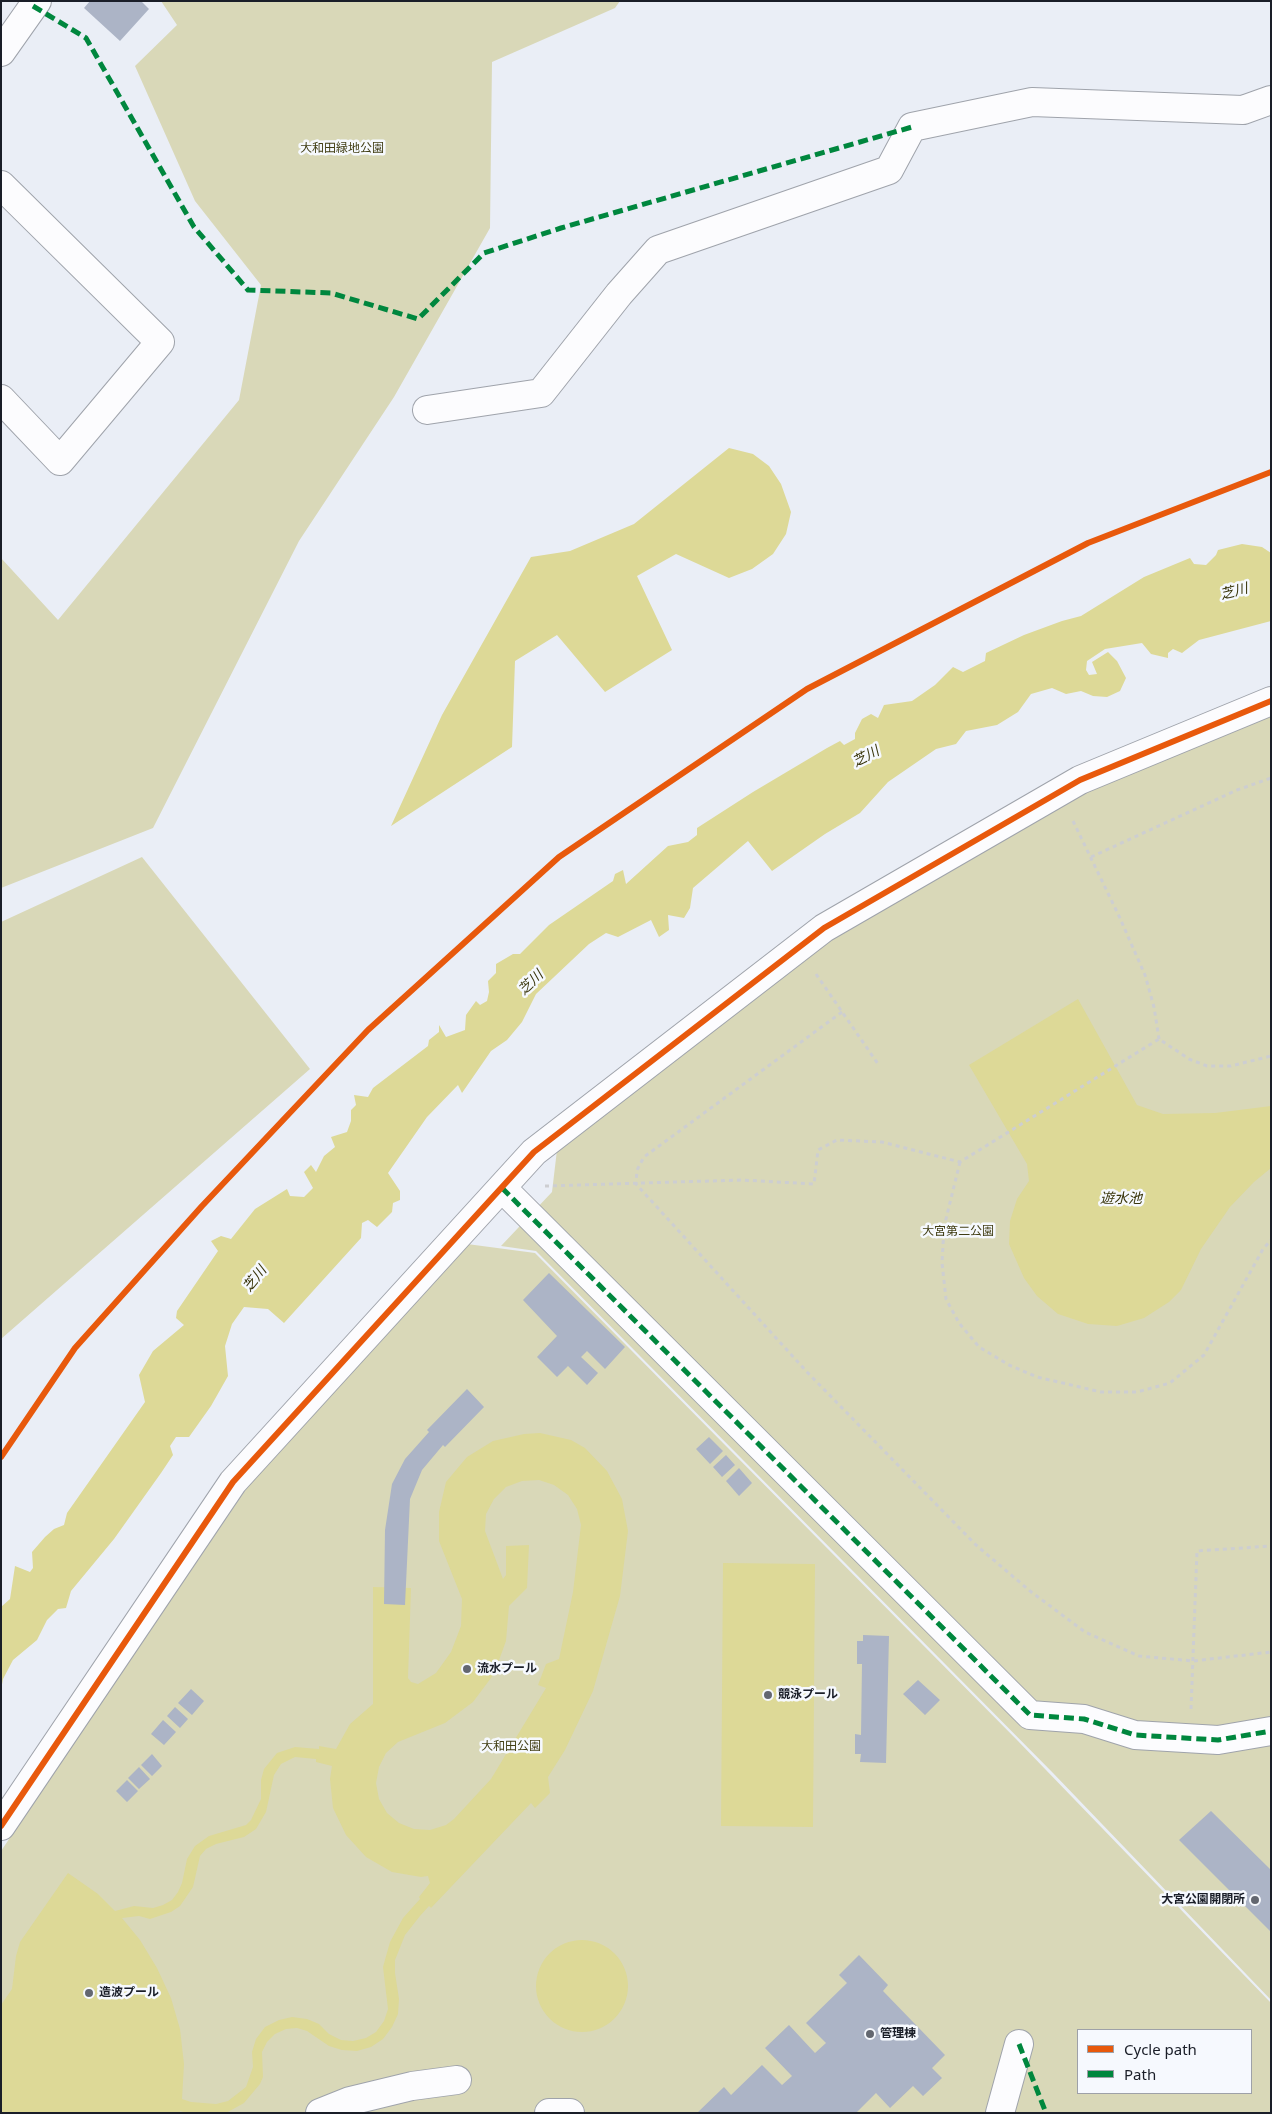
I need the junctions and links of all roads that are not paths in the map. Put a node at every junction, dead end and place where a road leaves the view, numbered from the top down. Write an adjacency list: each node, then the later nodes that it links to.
1 (29, 3): 2 (street)
2 (1, 52)
3 (1271, 100): 6 (street)
4 (1, 184): 5 (street)
5 (1, 399)
6 (427, 410)
7 (1271, 701): 8 (street)
8 (502, 1188): 9 (street); 10 (street)
9 (1271, 1731)
10 (1, 1826)
11 (1019, 2044): 16 (street)
12 (457, 2080): 13 (street)
13 (320, 2113)
14 (549, 2113): 15 (street)
15 (570, 2113)
16 (1000, 2113)

